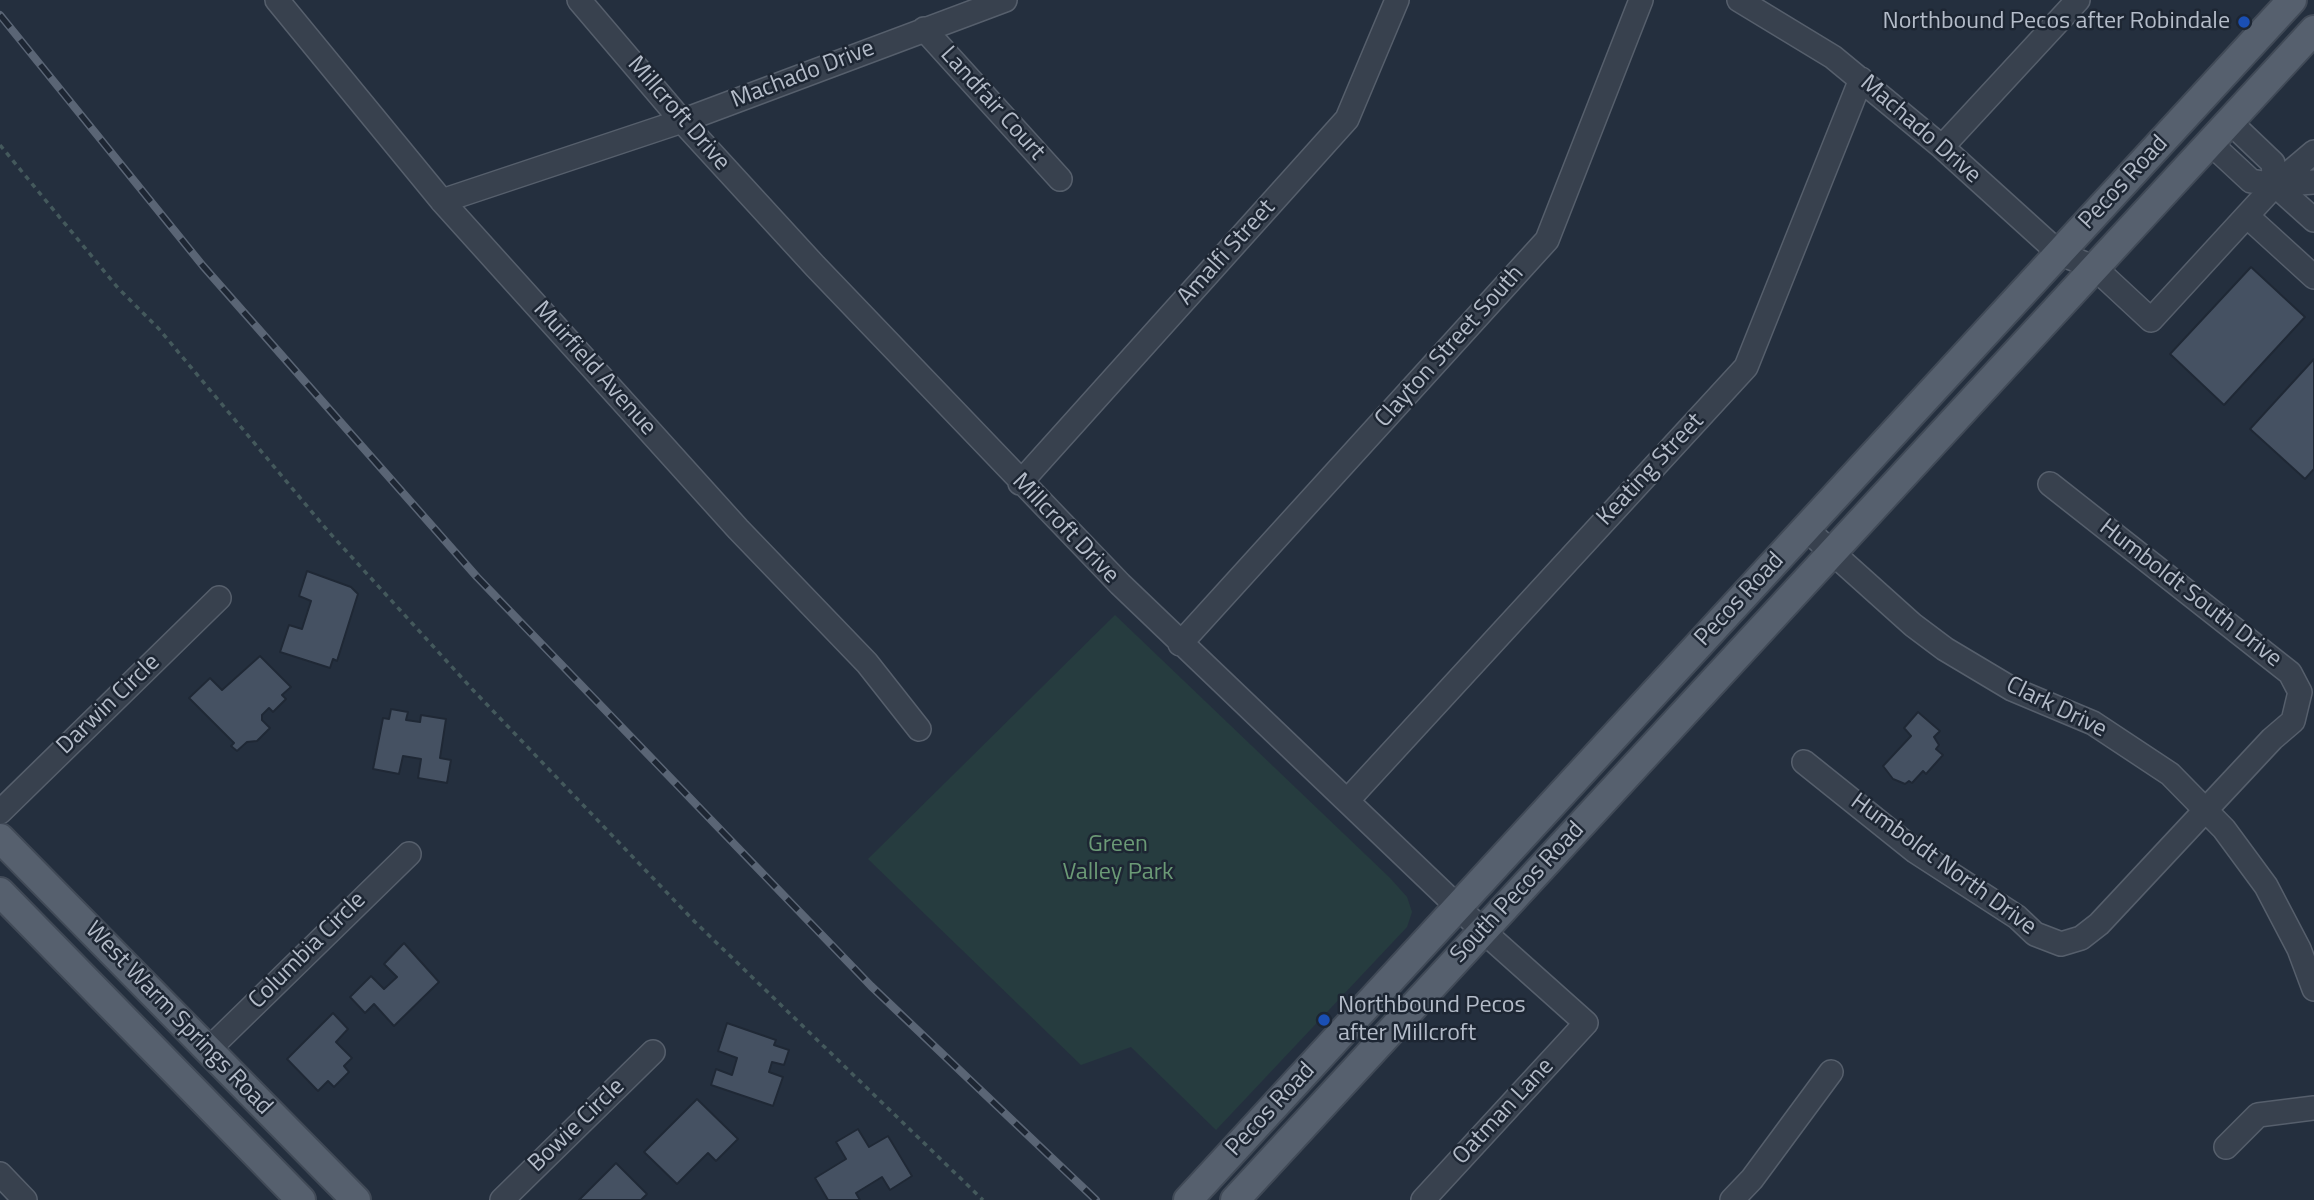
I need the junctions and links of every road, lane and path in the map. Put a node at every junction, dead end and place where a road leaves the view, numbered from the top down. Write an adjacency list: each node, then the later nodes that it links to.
1 (277, 0): 22 (street, Muirfield Avenue)
2 (579, 0): 13 (street, Millcroft Drive)
3 (1005, 0): 10 (street, Machado Drive)
4 (1396, 0): 28 (street, Amalfi Street)
5 (1641, 0): 33 (street, Clayton Street South)
6 (1739, 0): 9 (street, Machado Drive)
7 (2078, 0): 17 (street)
8 (2292, 0): 25 (main road, Pecos Road)
9 (1769, 8): 12 (street, Machado Drive)
10 (924, 29): 13 (street, Machado Drive); 19 (street, Landfair Court)
11 (2314, 30): 14 (main road, Pecos Road)
12 (1861, 79): 17 (street, Machado Drive); 36 (street, Keating Street)
13 (682, 121): 22 (street, Machado Drive); 28 (street, Millcroft Drive)
14 (2229, 121): 15 (main road, Pecos Road); 21 (street)
15 (2209, 142): 21 (street); 26 (main road, Pecos Road)
16 (0, 145): 55 (path)
17 (1942, 147): 25 (street, Machado Drive)
18 (2314, 152): 21 (street)
19 (1060, 179)
20 (2314, 182): 21 (street)
21 (2275, 185): 23 (street); 24 (street)
22 (442, 201): 34 (street, Muirfield Avenue)
23 (2247, 216): 26 (street); 27 (street)
24 (2314, 220)
25 (2059, 253): 26 (street, Machado Drive); 30 (main road, Pecos Road)
26 (2095, 268): 31 (main road, Pecos Road)
27 (2314, 278)
28 (1020, 483): 33 (street, Millcroft Drive)
29 (2050, 484): 38 (street, Humboldt South Drive)
30 (1806, 529): 31 (street, Clark Drive); 43 (main road, Pecos Road)
31 (1831, 553): 37 (main road, Pecos Road); 38 (street, Clark Drive)
32 (219, 598): 39 (street, Darwin Circle)
33 (1180, 644): 36 (street, Millcroft Drive)
34 (919, 729)
35 (1804, 762): 38 (street, Humboldt North Drive)
36 (1347, 801): 43 (street, Millcroft Drive)
37 (1601, 802): 44 (main road, South Pecos Road)
38 (2204, 809): 45 (street, Clark Drive)
39 (0, 813)
40 (0, 838): 47 (main road, West Warm Springs Road)
41 (409, 854): 47 (street, Columbia Circle)
42 (0, 892): 52 (main road, West Warm Springs Road)
43 (1458, 907): 44 (street, Millcroft Drive); 56 (main road, Pecos Road)
44 (1483, 931): 46 (street, Millcroft Drive); 57 (main road, South Pecos Road)
45 (2314, 989)
46 (1586, 1023): 58 (street, Oatman Lane)
47 (208, 1050): 53 (main road, West Warm Springs Road)
48 (653, 1052): 54 (street, Bowie Circle)
49 (1831, 1072): 59 (street)
50 (2314, 1108): 51 (street)
51 (2225, 1147)
52 (301, 1200)
53 (356, 1200)
54 (502, 1200)
55 (983, 1200)
56 (1188, 1200)
57 (1235, 1200)
58 (1423, 1200)
59 (1732, 1200)

